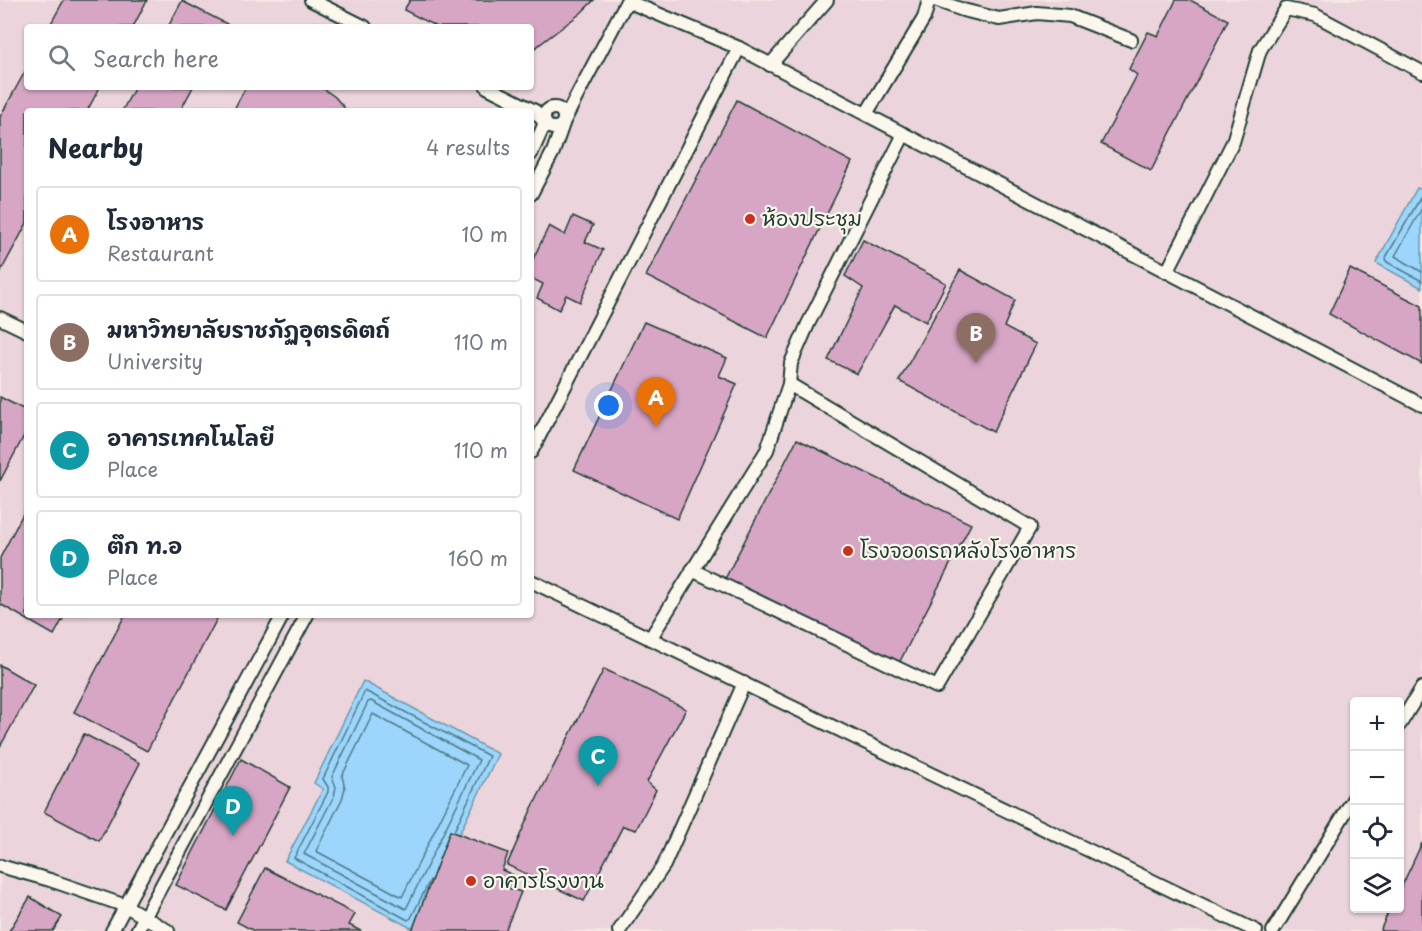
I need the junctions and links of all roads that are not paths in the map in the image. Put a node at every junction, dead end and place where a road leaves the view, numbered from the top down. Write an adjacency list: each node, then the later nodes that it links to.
1 (311, 0): 6 (lane)
2 (827, 0): 9 (lane)
3 (929, 0): 16 (lane)
4 (935, 0): 7 (lane)
5 (627, 1): 8 (lane); 12 (lane)
6 (359, 24)
7 (1131, 40)
8 (739, 48): 9 (lane); 27 (lane)
9 (770, 65): 16 (lane)
10 (1422, 72): 22 (lane)
11 (493, 90): 13 (lane)
12 (580, 90): 14 (lane); 17 (lane)
13 (530, 108)
14 (550, 109): 15 (lane); 17 (lane); 18 (lane)
15 (536, 111): 18 (lane)
16 (866, 114): 19 (lane)
17 (564, 121): 18 (lane); 21 (lane)
18 (545, 123): 20 (lane)
19 (903, 134): 22 (lane); 25 (lane)
20 (534, 147)
21 (534, 188)
22 (1167, 272): 26 (lane)
23 (0, 318): 24 (lane)
24 (24, 330)
25 (789, 384): 28 (lane); 28 (lane)
26 (1422, 405)
27 (534, 446)
28 (692, 570): 32 (lane)
29 (534, 582): 32 (lane)
30 (281, 618): 38 (lane)
31 (305, 618): 39 (lane)
32 (650, 639): 33 (lane)
33 (744, 683): 43 (lane); 44 (lane)
34 (1422, 687): 35 (lane)
35 (1404, 717)
36 (1350, 805): 45 (lane)
37 (0, 866): 38 (lane)
38 (126, 906): 39 (lane); 40 (lane)
39 (145, 916): 41 (lane); 42 (lane)
40 (112, 931)
41 (137, 931)
42 (168, 931)
43 (620, 931)
44 (1256, 931)
45 (1273, 931)

